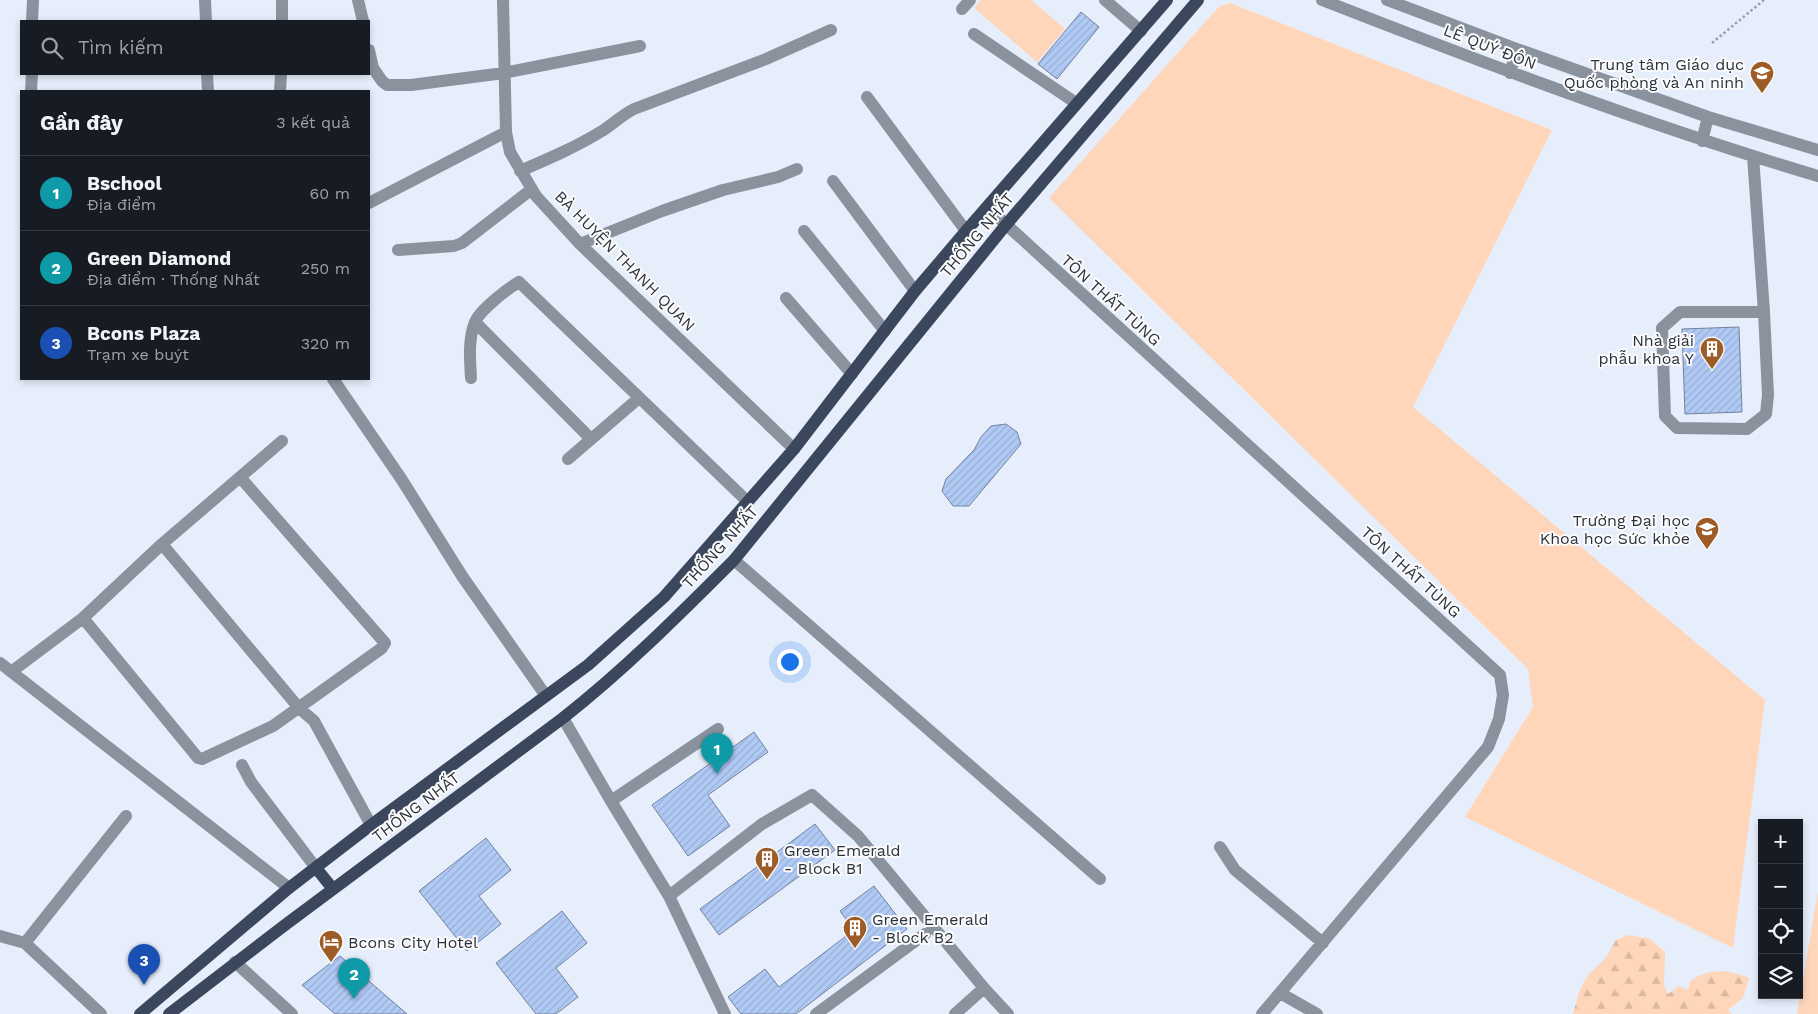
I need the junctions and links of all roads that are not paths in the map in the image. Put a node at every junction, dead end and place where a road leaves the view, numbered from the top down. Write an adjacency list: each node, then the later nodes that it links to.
1 (33, 0): 11 (street)
2 (205, 0): 12 (street)
3 (282, 0): 13 (street)
4 (358, 0): 14 (street)
5 (503, 0): 21 (street, BÀ HUYỆN THANH QUAN)
6 (1105, 0): 16 (street)
7 (1167, 0): 16 (main road, THỐNG NHẤT)
8 (1198, 0): 43 (main road, THỐNG NHẤT)
9 (1322, 0): 22 (street, LÊ QUÝ ĐÔN)
10 (1387, 0): 19 (street, LÊ QUÝ ĐÔN)
11 (32, 20)
12 (206, 20)
13 (282, 20)
14 (363, 20)
15 (831, 30): 37 (street)
16 (1141, 30): 30 (main road, THỐNG NHẤT)
17 (974, 34): 30 (street)
18 (640, 46): 21 (street)
19 (1517, 49): 22 (street); 31 (street, LÊ QUÝ ĐÔN)
20 (370, 54): 21 (street)
21 (504, 73): 32 (street, BÀ HUYỆN THANH QUAN)
22 (1510, 73): 33 (street, LÊ QUÝ ĐÔN)
23 (32, 75): 26 (street)
24 (207, 75): 27 (street)
25 (281, 75): 28 (street)
26 (32, 90)
27 (208, 90)
28 (280, 90)
29 (867, 98): 45 (street)
30 (1076, 104): 42 (main road, THỐNG NHẤT)
31 (1708, 117): 33 (street); 34 (street, LÊ QUÝ ĐÔN)
32 (506, 132): 37 (street, BÀ HUYỆN THANH QUAN); 41 (street)
33 (1702, 141): 35 (street, LÊ QUÝ ĐÔN)
34 (1818, 150)
35 (1753, 156): 38 (street, LÊ QUÝ ĐÔN); 50 (street)
36 (797, 169): 46 (street)
37 (520, 171): 40 (street, BÀ HUYỆN THANH QUAN)
38 (1818, 176)
39 (833, 181): 48 (street)
40 (532, 189): 46 (street, BÀ HUYỆN THANH QUAN); 47 (street)
41 (370, 202)
42 (987, 207): 43 (street, TÔN THẤT TÙNG); 45 (main road, THỐNG NHẤT)
43 (1005, 226): 64 (main road, THỐNG NHẤT); 85 (street, TÔN THẤT TÙNG)
44 (804, 231): 52 (street)
45 (966, 231): 48 (main road, THỐNG NHẤT)
46 (580, 244): 59 (street, BÀ HUYỆN THANH QUAN)
47 (398, 250)
48 (915, 291): 52 (main road, THỐNG NHẤT)
49 (786, 298): 53 (street)
50 (1764, 312): 50 (street)
51 (475, 322): 54 (street); 56 (street); 57 (street)
52 (885, 331): 53 (main road, THỐNG NHẤT)
53 (852, 374): 59 (main road, THỐNG NHẤT)
54 (471, 378)
55 (334, 380): 68 (street)
56 (639, 398): 57 (street); 62 (street)
57 (591, 440): 60 (street)
58 (282, 441): 61 (street)
59 (794, 449): 62 (main road, THỐNG NHẤT)
60 (568, 459)
61 (240, 477): 63 (street); 69 (street)
62 (748, 502): 68 (main road, THỐNG NHẤT)
63 (162, 544): 65 (street); 69 (street)
64 (734, 560): 70 (main road, THỐNG NHẤT); 78 (street)
65 (83, 618): 67 (street); 69 (street)
66 (0, 663): 67 (street)
67 (11, 672): 79 (street)
68 (546, 696): 75 (main road, THỐNG NHẤT)
69 (300, 708): 75 (street)
70 (563, 718): 73 (street); 80 (main road, THỐNG NHẤT)
71 (718, 728): 73 (street)
72 (242, 765): 77 (street)
73 (611, 801): 81 (street)
74 (126, 816): 84 (street)
75 (372, 824): 77 (main road, THỐNG NHẤT)
76 (1220, 847): 85 (street)
77 (316, 868): 79 (main road, THỐNG NHẤT); 80 (main road)
78 (1100, 879)
79 (289, 888): 90 (main road, THỐNG NHẤT)
80 (333, 889): 86 (main road, THỐNG NHẤT)
81 (669, 896): 87 (street); 93 (street)
82 (925, 934): 94 (street)
83 (1, 937): 84 (street)
84 (25, 943): 89 (street)
85 (1323, 943): 88 (street, TÔN THẤT TÙNG)
86 (235, 962): 91 (main road, THỐNG NHẤT); 92 (street)
87 (984, 988): 95 (street); 96 (street)
88 (1280, 993): 97 (street, TÔN THẤT TÙNG); 98 (street)
89 (101, 1014)
90 (140, 1014)
91 (170, 1014)
92 (292, 1014)
93 (725, 1014)
94 (816, 1014)
95 (955, 1014)
96 (1008, 1014)
97 (1262, 1014)
98 (1318, 1014)

